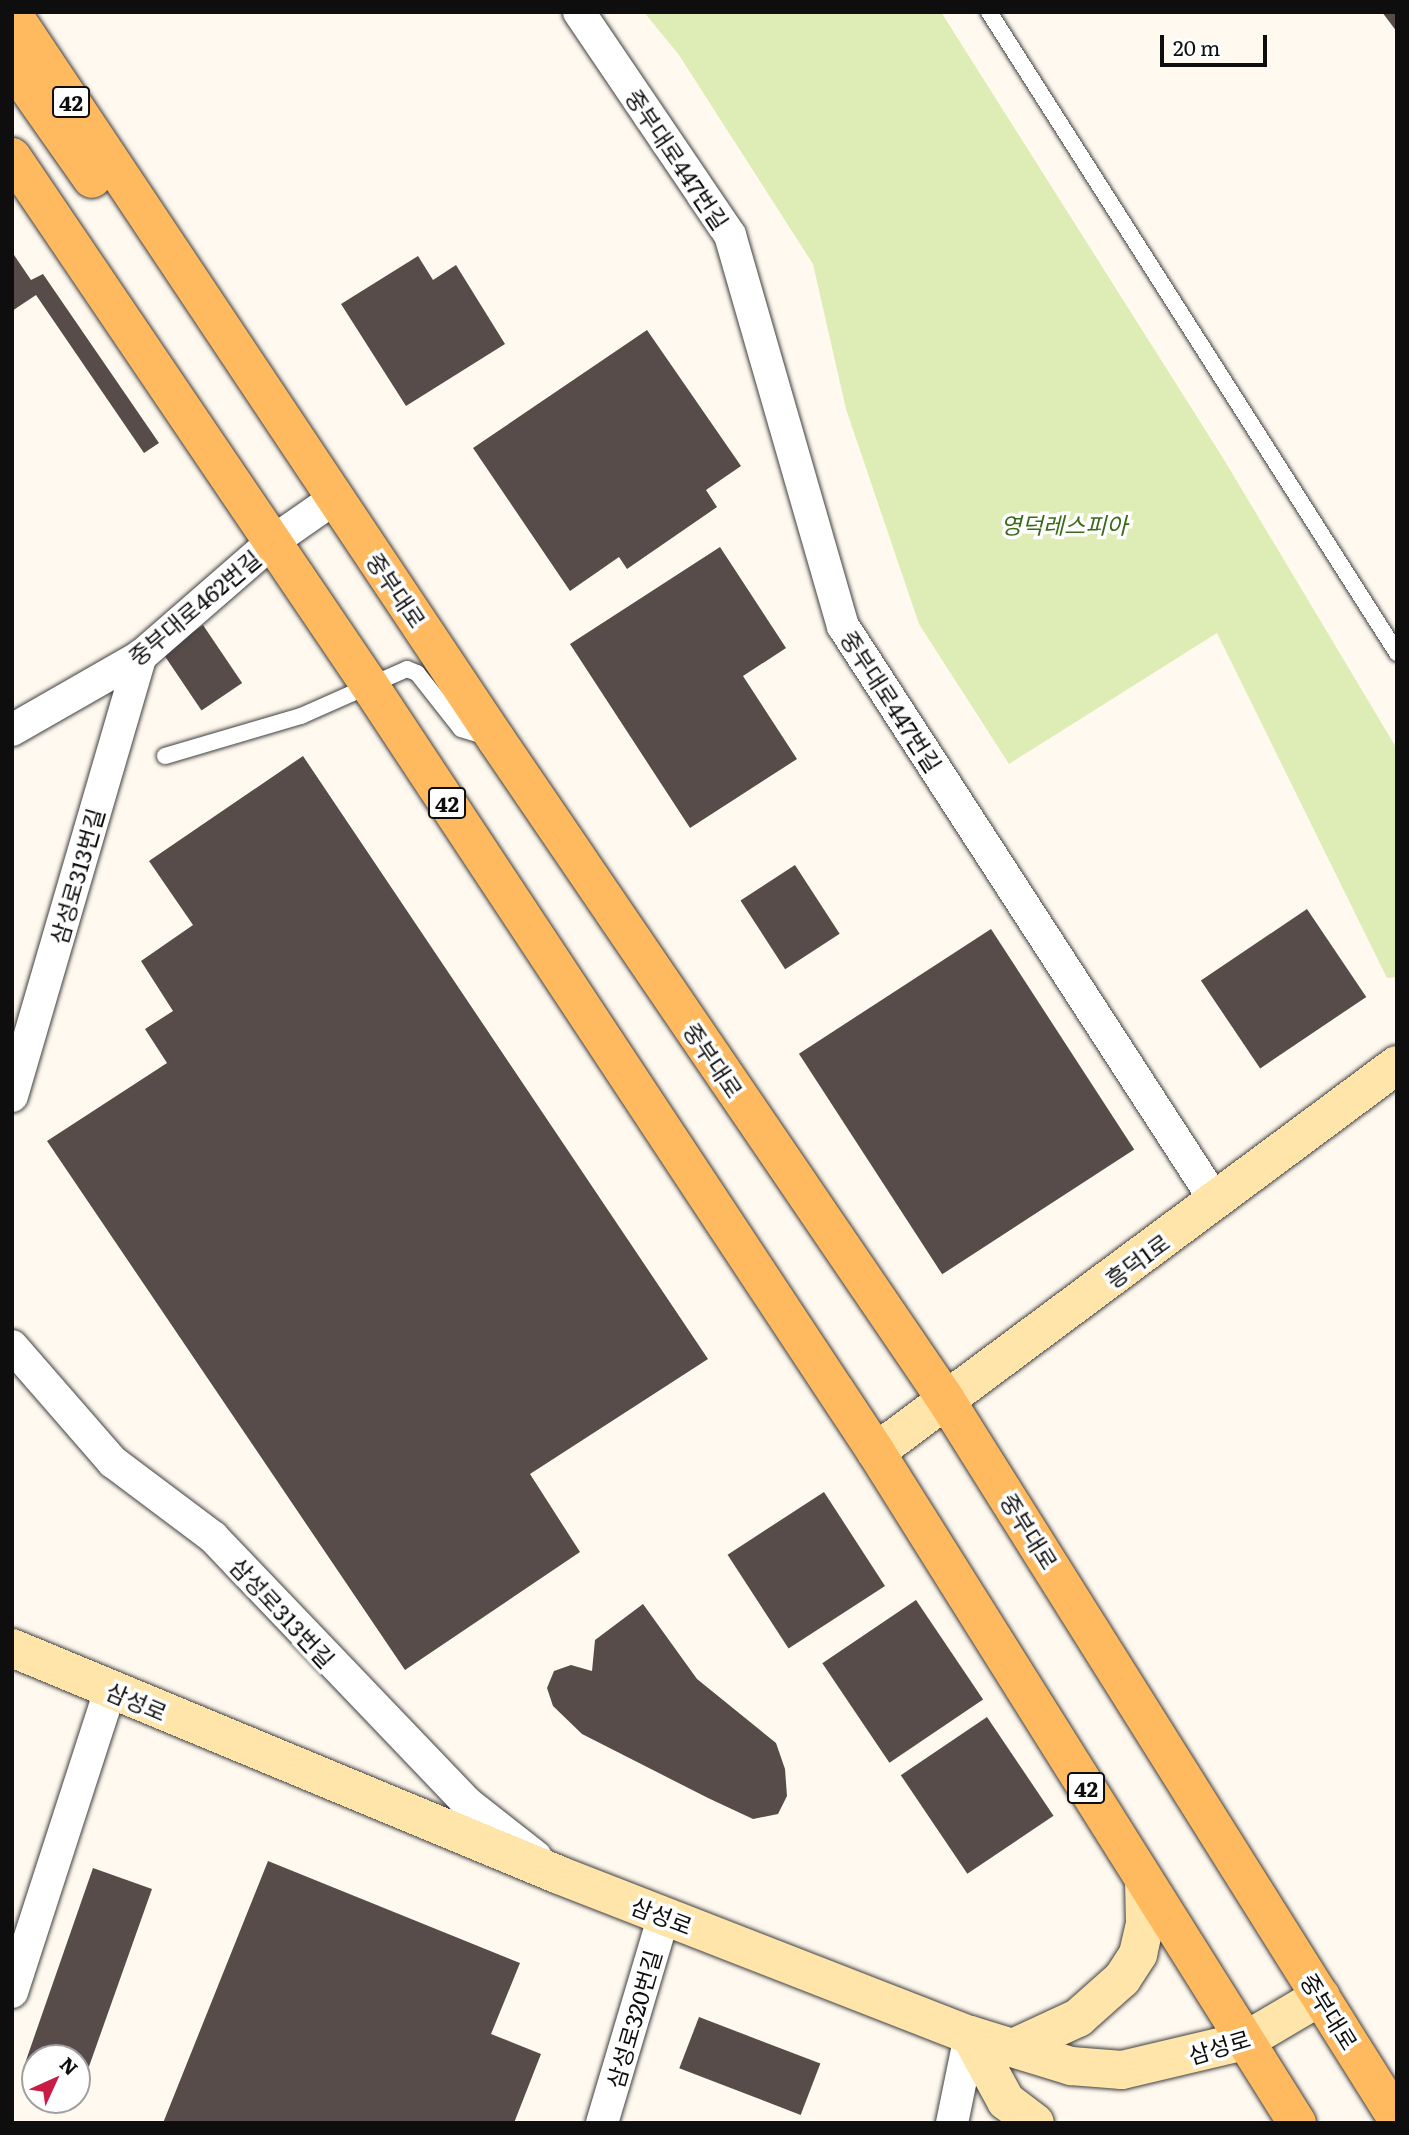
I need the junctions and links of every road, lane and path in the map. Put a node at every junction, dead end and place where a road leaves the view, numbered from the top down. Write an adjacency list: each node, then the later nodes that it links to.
1 (579, 12): 17 (street, 중부대로447번길)
2 (989, 12): 9 (lane)
3 (12, 13): 6 (main road, 중부대로 / 42)
4 (12, 65): 6 (main road)
5 (12, 157): 8 (main road, 42)
6 (131, 191): 7 (main road, 중부대로 / 42)
7 (335, 498): 8 (street, 중부대로462번길); 13 (main road, 중부대로 / 42)
8 (272, 542): 10 (street, 중부대로462번길); 11 (main road, 42)
9 (1397, 653)
10 (141, 656): 12 (street, 중부대로462번길); 16 (street, 삼성로313번길)
11 (368, 683): 13 (lane); 14 (lane); 20 (main road, 42)
12 (12, 730)
13 (496, 739): 19 (main road, 중부대로 / 42)
14 (165, 756)
15 (1397, 1065): 17 (street, 흥덕1로)
16 (12, 1096)
17 (1216, 1202): 19 (street, 흥덕1로)
18 (12, 1346): 23 (street, 삼성로313번길)
19 (946, 1400): 20 (street, 흥덕1로); 27 (main road, 중부대로 / 42)
20 (876, 1452): 24 (main road, 42)
21 (12, 1648): 22 (street, 삼성로)
22 (110, 1690): 23 (street, 삼성로); 26 (street)
23 (559, 1875): 25 (street, 삼성로)
24 (1144, 1880): 29 (main road, 42); 30 (street)
25 (664, 1915): 28 (street, 삼성로); 32 (street, 삼성로320번길)
26 (12, 1992)
27 (1321, 1996): 29 (street, 삼성로); 31 (main road, 중부대로 / 42)
28 (970, 2035): 30 (street, 삼성로); 33 (street); 34 (street)
29 (1245, 2041): 30 (street, 삼성로); 35 (main road, 42)
30 (1013, 2048)
31 (1397, 2119)
32 (602, 2123)
33 (952, 2123)
34 (1035, 2123)
35 (1297, 2123)

